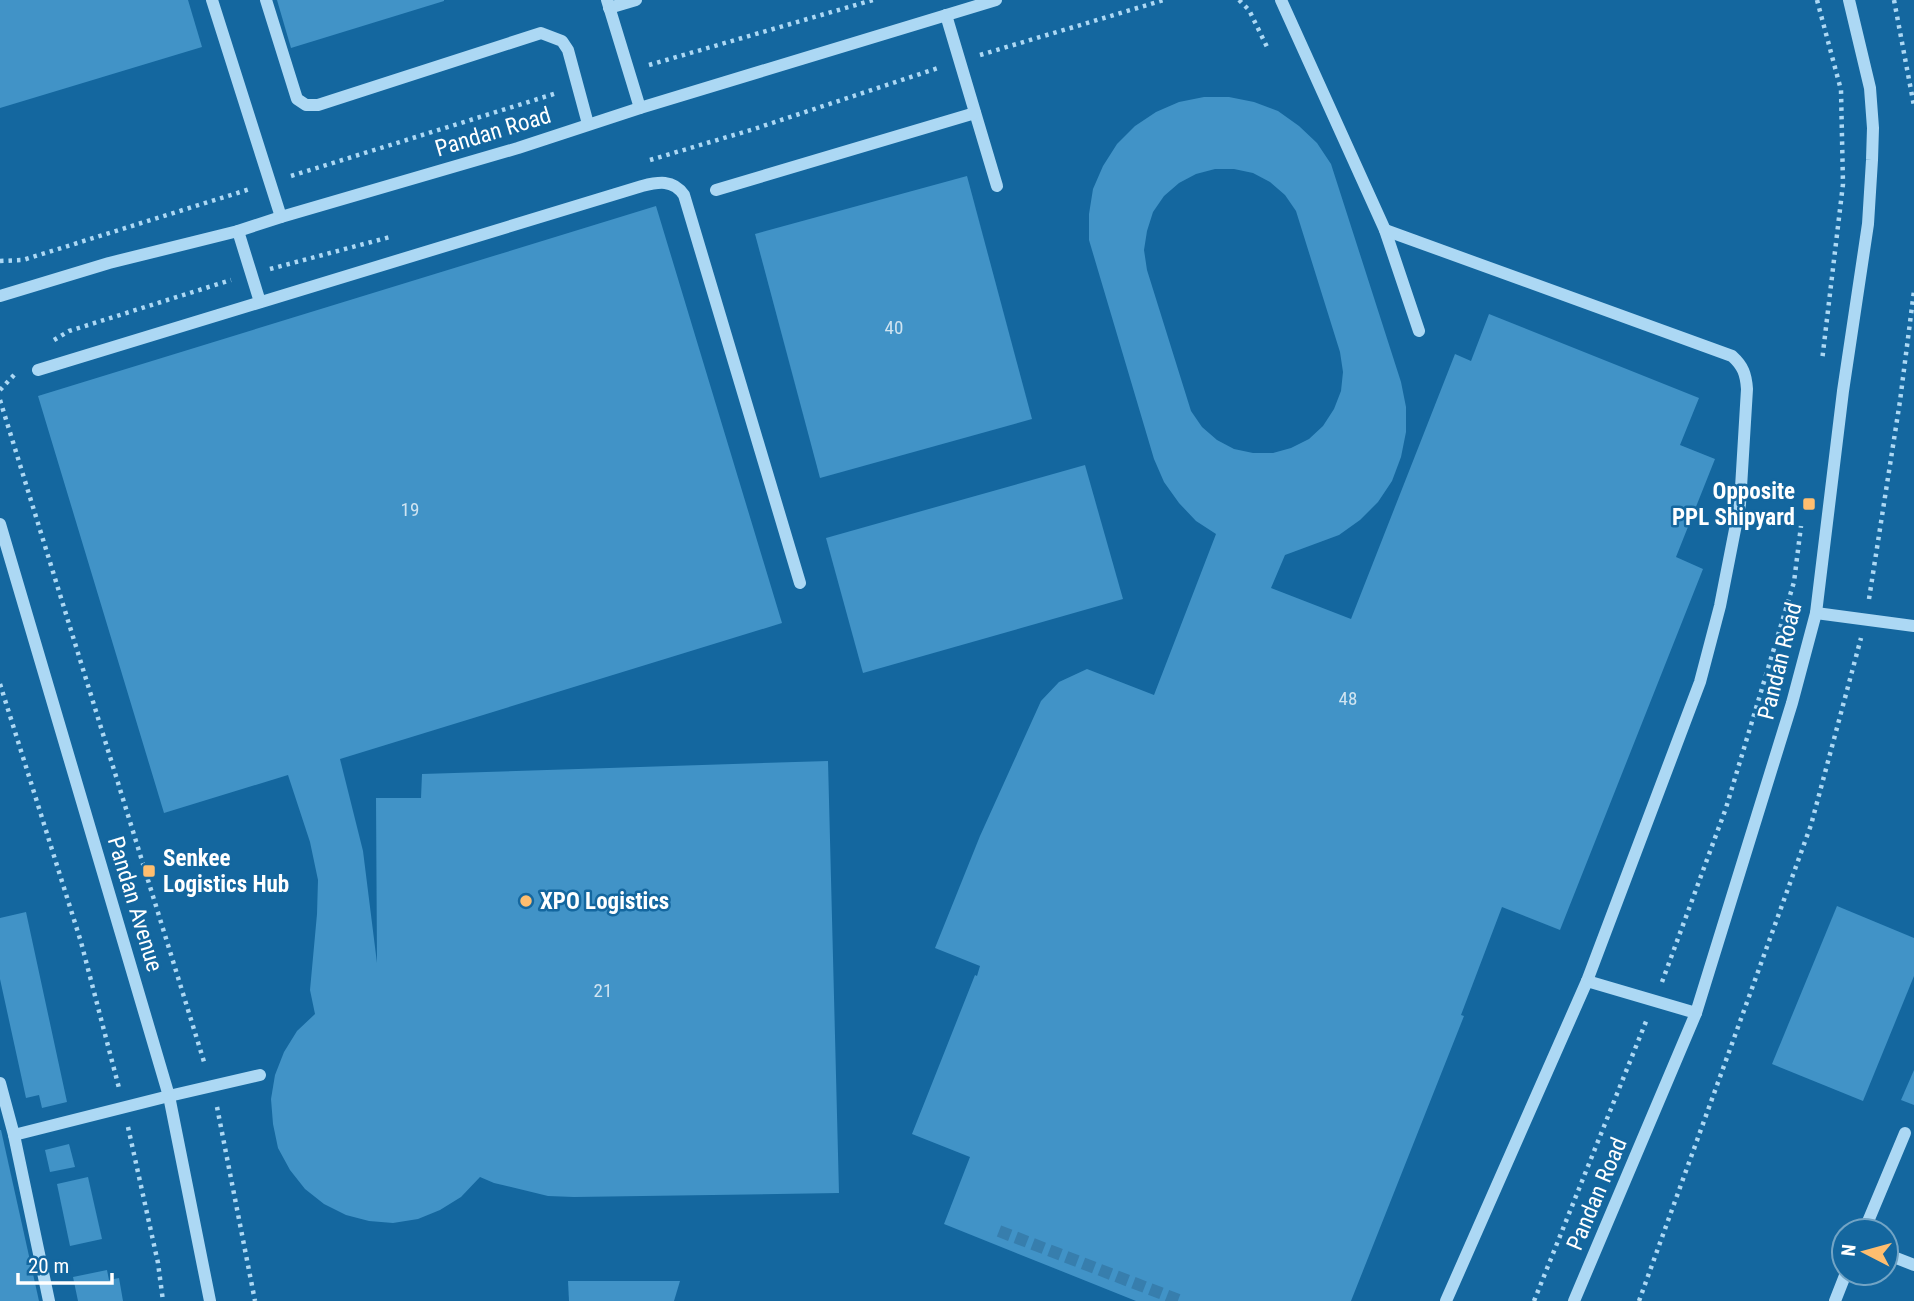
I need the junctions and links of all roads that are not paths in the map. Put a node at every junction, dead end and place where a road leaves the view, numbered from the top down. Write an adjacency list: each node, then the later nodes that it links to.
1 (212, 0): 14 (street)
2 (267, 0): 11 (street)
3 (636, 0): 7 (street)
4 (996, 0): 8 (street, Pandan Road)
5 (1281, 0): 15 (street)
6 (1849, 0): 23 (street, Pandan Road)
7 (608, 4): 9 (street)
8 (946, 15): 9 (street, Pandan Road); 10 (street)
9 (640, 108): 11 (street, Pandan Road)
10 (975, 113): 12 (street); 13 (street)
11 (588, 124): 14 (street, Pandan Road)
12 (997, 186)
13 (716, 190)
14 (281, 217): 16 (street, Pandan Road)
15 (1385, 230): 19 (street); 25 (street)
16 (238, 231): 17 (street, Pandan Road); 18 (street)
17 (0, 296)
18 (260, 302): 20 (street); 22 (street)
19 (1419, 331)
20 (38, 370)
21 (0, 524): 29 (street, Pandan Avenue)
22 (800, 583)
23 (1815, 613): 24 (street); 26 (street, Pandan Road)
24 (1914, 626)
25 (1587, 981): 26 (street); 35 (street)
26 (1696, 1013): 36 (street, Pandan Road)
27 (260, 1075): 29 (street)
28 (0, 1083): 31 (street)
29 (169, 1096): 31 (street); 34 (street, Pandan Avenue)
30 (1905, 1133): 32 (street)
31 (13, 1135): 33 (street)
32 (1870, 1217)
33 (49, 1301)
34 (210, 1301)
35 (1446, 1301)
36 (1574, 1301)

